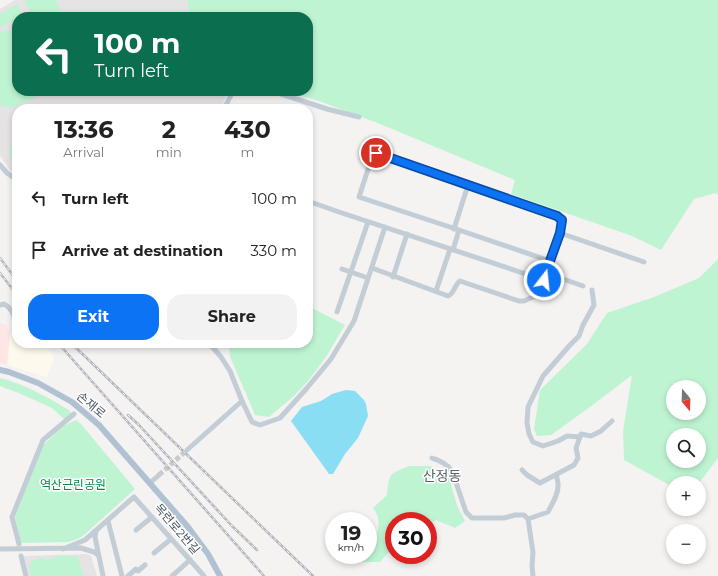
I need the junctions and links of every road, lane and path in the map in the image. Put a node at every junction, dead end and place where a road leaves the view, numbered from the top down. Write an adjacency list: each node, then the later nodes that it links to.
1 (287, 96): 2 (street)
2 (312, 104)
3 (313, 104): 4 (street)
4 (359, 117)
5 (0, 165): 6 (street)
6 (12, 176)
7 (468, 185): 11 (street); 11 (street); 12 (street)
8 (313, 203): 9 (street)
9 (368, 222): 10 (street); 19 (street)
10 (385, 227): 13 (street); 17 (street)
11 (457, 229): 14 (street); 15 (street)
12 (560, 233): 15 (street); 16 (street)
13 (407, 234): 14 (street); 21 (street)
14 (451, 249): 23 (street); 26 (street)
15 (550, 261): 20 (street)
16 (644, 262)
17 (372, 268): 21 (street); 22 (street)
18 (342, 269): 19 (street)
19 (350, 272): 22 (street); 29 (street)
20 (546, 273): 23 (street); 24 (street)
21 (393, 277): 26 (street)
22 (368, 278): 32 (street)
23 (544, 280): 26 (street)
24 (583, 286)
25 (592, 290): 35 (street)
26 (436, 291)
27 (0, 305): 28 (street)
28 (12, 312)
29 (337, 312)
30 (214, 348): 32 (street)
31 (0, 370): 41 (main road, 손재로)
32 (242, 401): 36 (street)
33 (74, 414): 50 (street)
34 (612, 421): 35 (street)
35 (580, 437): 40 (street)
36 (187, 450)
37 (432, 458): 43 (street)
38 (522, 470): 40 (street)
39 (159, 475): 41 (street)
40 (556, 475): 43 (street)
41 (150, 483): 65 (main road, 손재로)
42 (152, 517): 44 (street, 목련로2번길); 45 (street); 48 (street, 목련로2번길)
43 (528, 519): 66 (street)
44 (108, 521): 46 (street); 61 (street)
45 (136, 530)
46 (96, 531): 47 (street); 49 (street)
47 (86, 539): 49 (street); 52 (street); 53 (street)
48 (171, 539): 54 (street); 57 (street, 목련로2번길)
49 (96, 542): 53 (street); 55 (street)
50 (19, 544)
51 (0, 549): 52 (street)
52 (63, 549): 53 (street)
53 (88, 550): 55 (street)
54 (154, 553)
55 (98, 555): 60 (street)
56 (21, 556): 59 (street)
57 (190, 560): 63 (street); 64 (street, 목련로2번길)
58 (145, 565): 62 (street)
59 (26, 576)
60 (103, 576)
61 (122, 576)
62 (128, 576)
63 (172, 576)
64 (204, 576)
65 (220, 576)
66 (533, 576)

